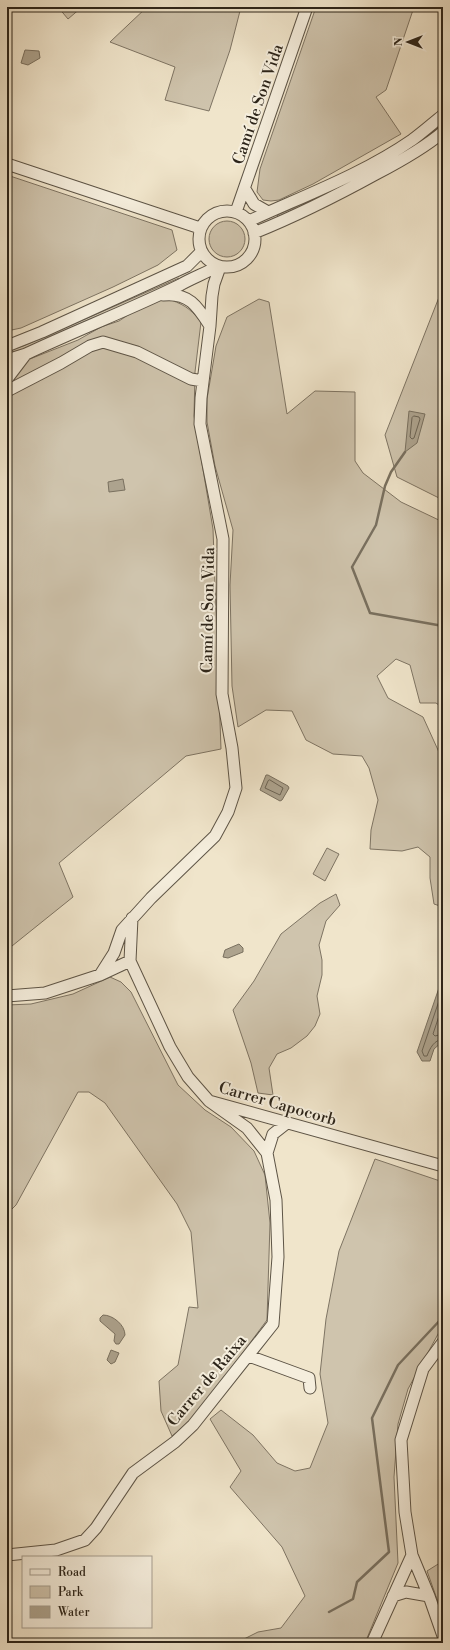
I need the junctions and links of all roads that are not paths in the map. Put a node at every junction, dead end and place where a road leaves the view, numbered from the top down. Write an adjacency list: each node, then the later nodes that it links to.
1 (307, 7): 5 (street, Camí de Son Vida)
2 (443, 115): 7 (street)
3 (443, 132): 10 (street)
4 (7, 164): 9 (street)
5 (245, 189): 6 (street, Camí de Son Vida); 7 (street)
6 (236, 212): 8 (street); 9 (street)
7 (268, 212): 8 (street)
8 (249, 221): 10 (street)
9 (200, 228): 11 (street)
10 (254, 233): 12 (street)
11 (201, 252): 12 (street); 15 (street)
12 (219, 266): 13 (street); 14 (street, Camí de Son Vida)
13 (156, 296): 14 (street); 16 (street)
14 (210, 326): 19 (street, Camí de Son Vida)
15 (7, 346)
16 (26, 354): 17 (street); 18 (street)
17 (7, 360)
18 (7, 378)
19 (203, 381): 20 (street); 21 (street, Camí de Son Vida)
20 (7, 391)
21 (132, 918): 22 (street, Carrer Capocorb); 23 (street, Camí de Son Vida)
22 (130, 962): 23 (street); 25 (street, Carrer Capocorb)
23 (100, 974): 24 (street)
24 (7, 996)
25 (210, 1101): 26 (street, Carrer Capocorb); 27 (street, Carrer de Raixa)
26 (287, 1123): 27 (street, Carrer de Raixa); 28 (street, Carrer Capocorb)
27 (267, 1153): 30 (street, Carrer de Raixa)
28 (443, 1166)
29 (443, 1342): 32 (street)
30 (249, 1356): 31 (street); 33 (street, Carrer de Raixa)
31 (310, 1388)
32 (412, 1554): 34 (street); 35 (street)
33 (7, 1555)
34 (393, 1596): 35 (street); 37 (street)
35 (429, 1596): 36 (street)
36 (443, 1636)
37 (372, 1643)

